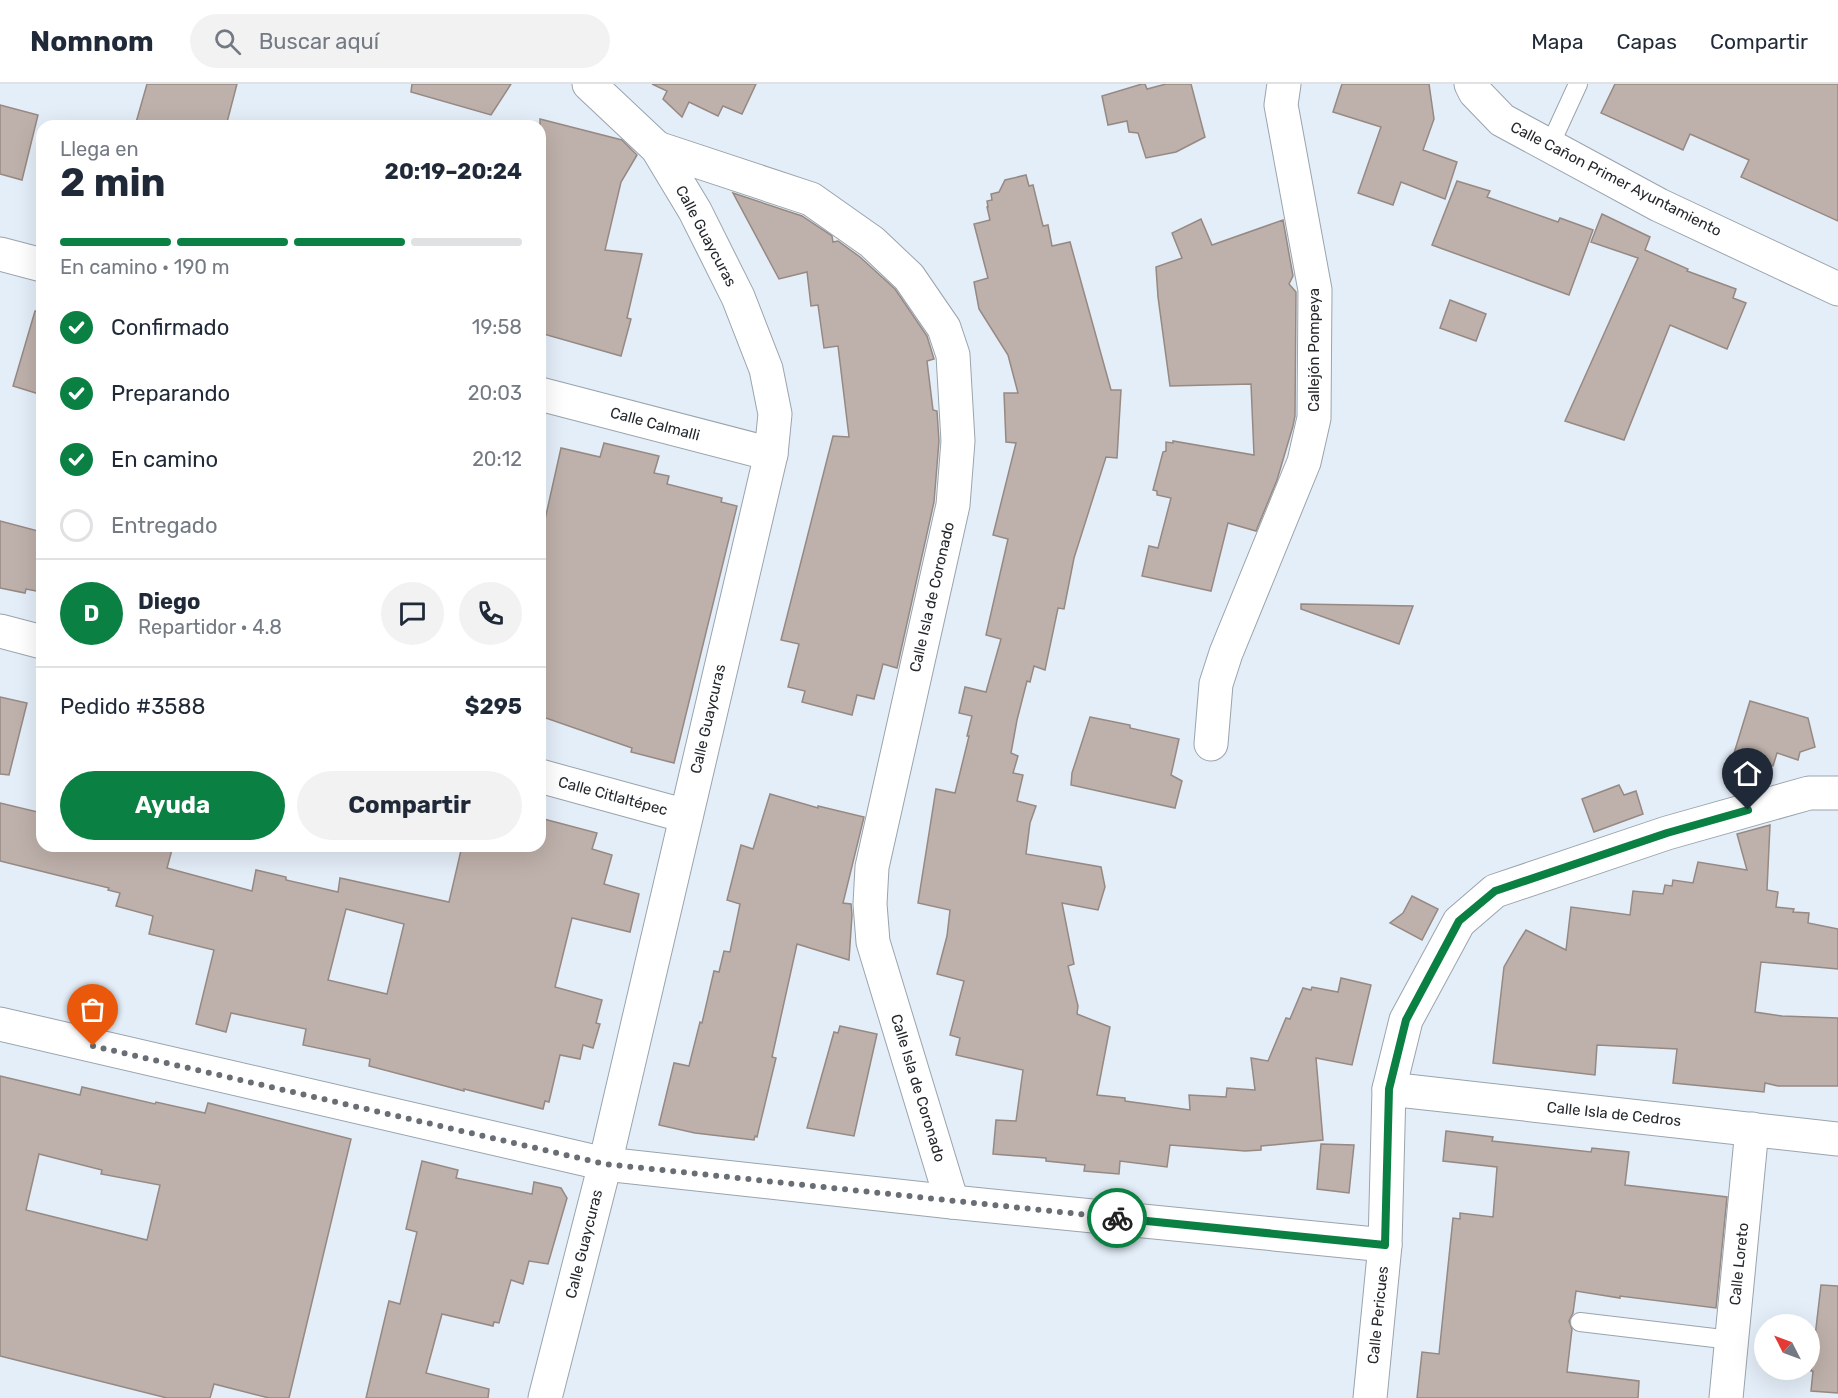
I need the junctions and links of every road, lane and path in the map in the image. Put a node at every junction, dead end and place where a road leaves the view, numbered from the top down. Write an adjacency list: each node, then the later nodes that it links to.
1 (589, 84): 6 (street, Calle Guaycuras)
2 (1284, 84): 14 (street, Callejón Pompeya)
3 (1471, 84): 5 (street, Calle Cañon Primer Ayuntamiento)
4 (1578, 84): 5 (lane)
5 (1550, 145): 9 (street, Calle Cañon Primer Ayuntamiento)
6 (657, 147): 11 (street, Calle Guaycuras); 23 (street, Calle Isla de Coronado)
7 (0, 254): 8 (street)
8 (36, 263)
9 (1838, 289)
10 (546, 396): 11 (street, Calle Calmalli)
11 (771, 454): 17 (street, Calle Guaycuras)
12 (0, 631): 13 (street)
13 (36, 640)
14 (1211, 744)
15 (546, 778): 17 (street, Calle Citlaltépec)
16 (1838, 793): 19 (street, Calle Pericues)
17 (686, 816): 22 (street, Calle Guaycuras)
18 (0, 1024): 22 (street)
19 (1389, 1089): 20 (street, Calle Isla de Cedros); 24 (street, Calle Pericues)
20 (1752, 1129): 21 (street, Calle Isla de Cedros); 26 (street, Calle Loreto)
21 (1838, 1139)
22 (605, 1164): 23 (street); 27 (street, Calle Guaycuras)
23 (952, 1202): 24 (street)
24 (1385, 1245): 28 (street, Calle Pericues)
25 (1580, 1322): 26 (lane)
26 (1731, 1340): 29 (street, Calle Loreto)
27 (545, 1398)
28 (1370, 1398)
29 (1726, 1398)

